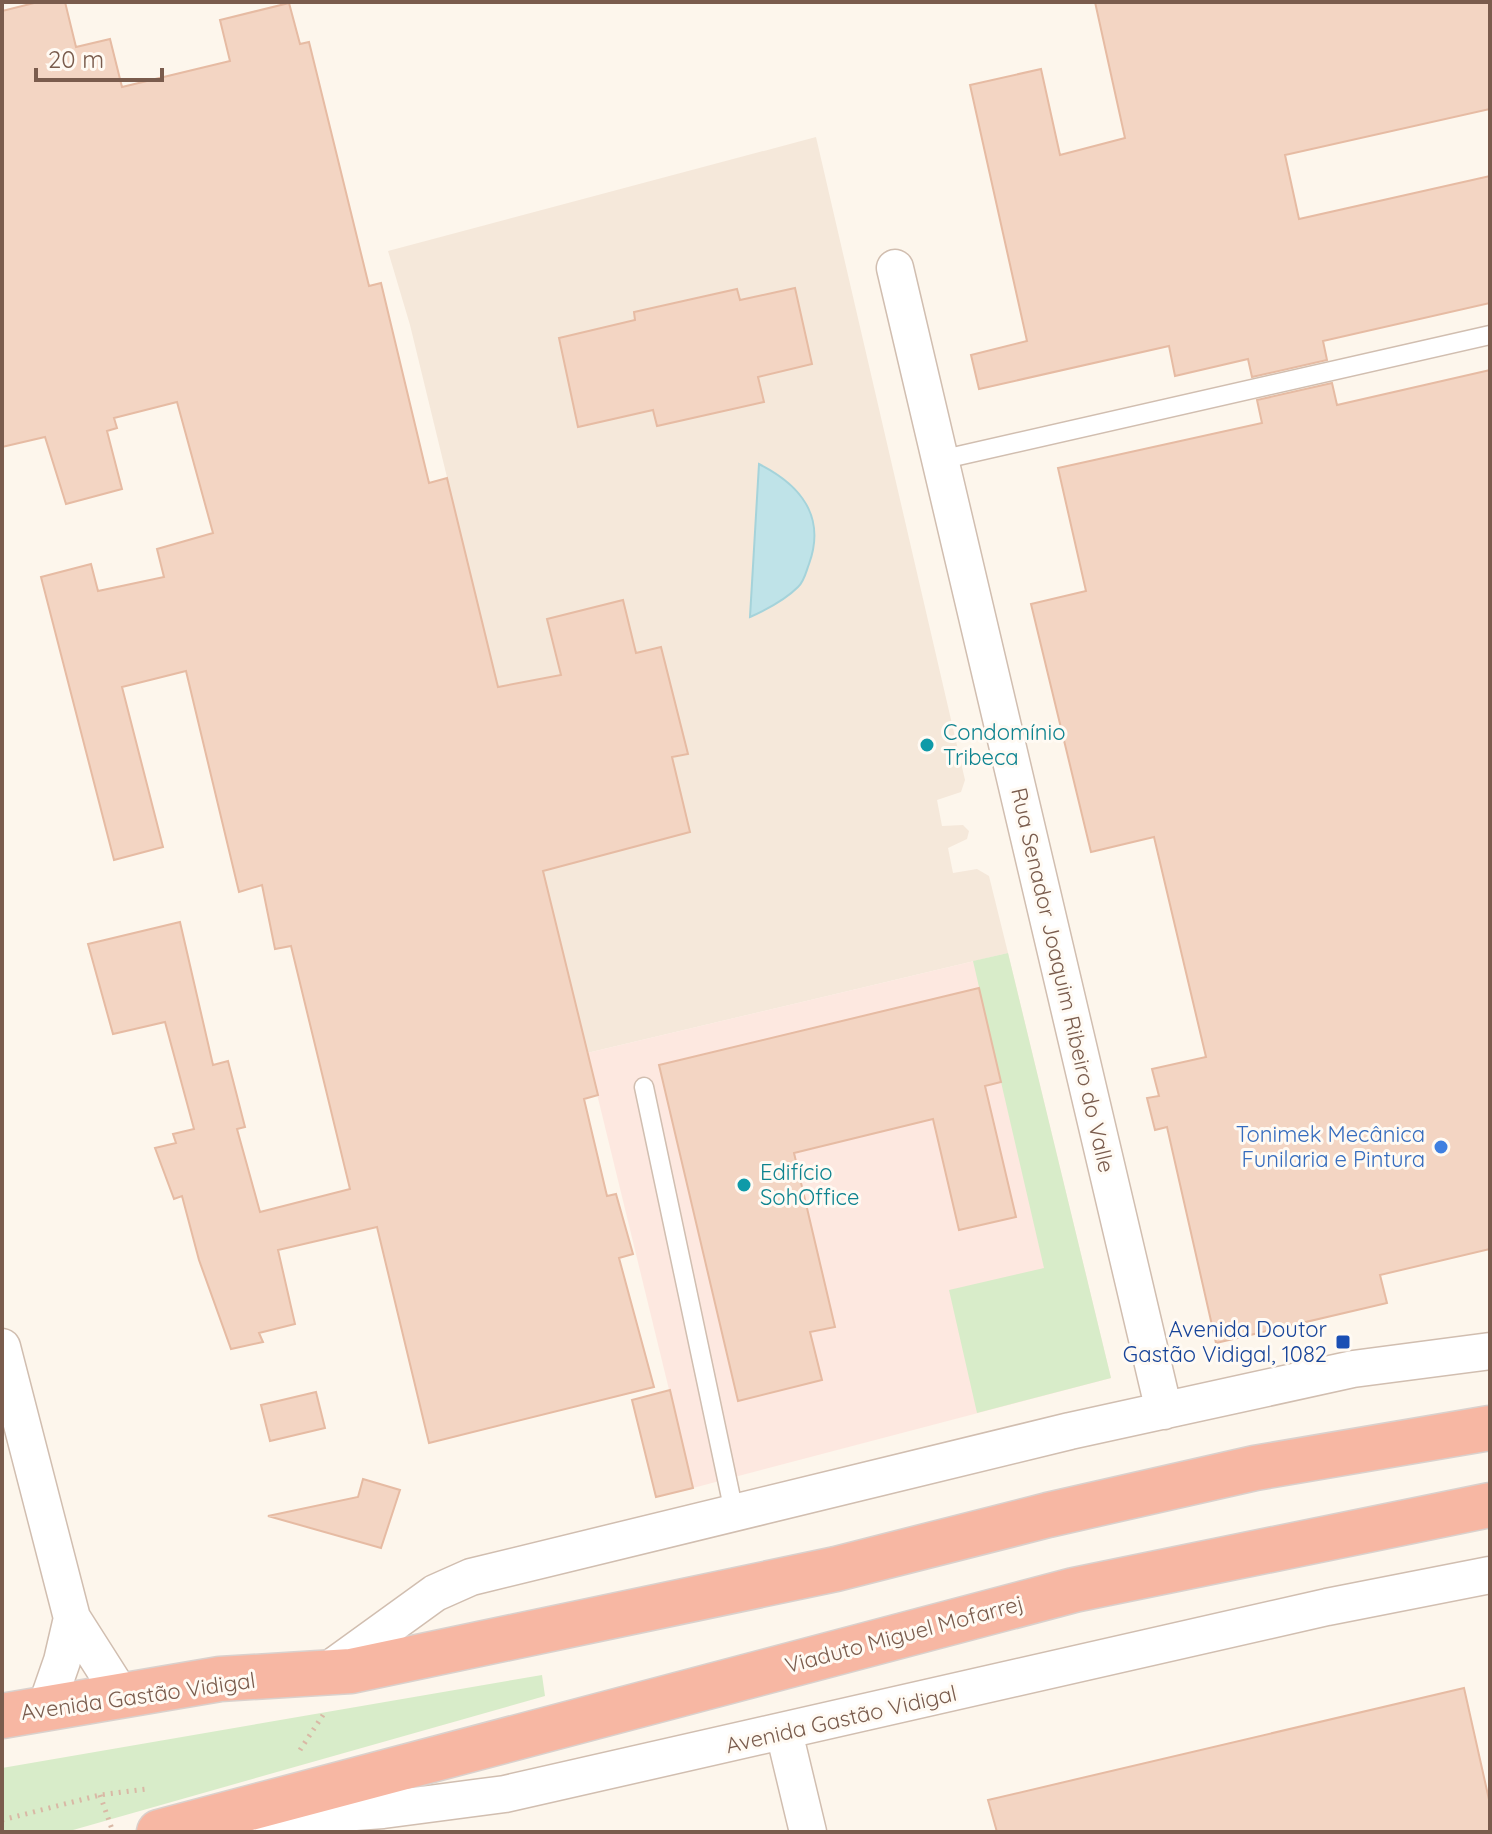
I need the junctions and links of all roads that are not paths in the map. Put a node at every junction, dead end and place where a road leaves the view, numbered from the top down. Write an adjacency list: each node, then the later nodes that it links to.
1 (895, 268): 3 (street, Rua Senador Joaquim Ribeiro do Valle)
2 (1490, 335): 3 (lane)
3 (940, 460): 7 (street, Rua Senador Joaquim Ribeiro do Valle)
4 (644, 1087): 10 (lane)
5 (2, 1347): 12 (street)
6 (1490, 1351): 7 (street)
7 (1164, 1411): 10 (street)
8 (1490, 1428): 13 (highway)
9 (1490, 1505): 18 (highway, Viaduto Miguel Mofarrej)
10 (734, 1512): 13 (street)
11 (1490, 1575): 17 (street, Avenida Gastão Vidigal)
12 (72, 1618): 14 (street); 15 (street)
13 (336, 1672): 14 (highway, Avenida Gastão Vidigal)
14 (121, 1695): 15 (highway, Avenida Gastão Vidigal)
15 (46, 1707): 16 (highway, Avenida Gastão Vidigal)
16 (2, 1716)
17 (784, 1732): 19 (street, Avenida Gastão Vidigal); 20 (street)
18 (323, 1790): 19 (highway, Avenida Gastão Vidigal)
19 (173, 1828)
20 (808, 1832)

